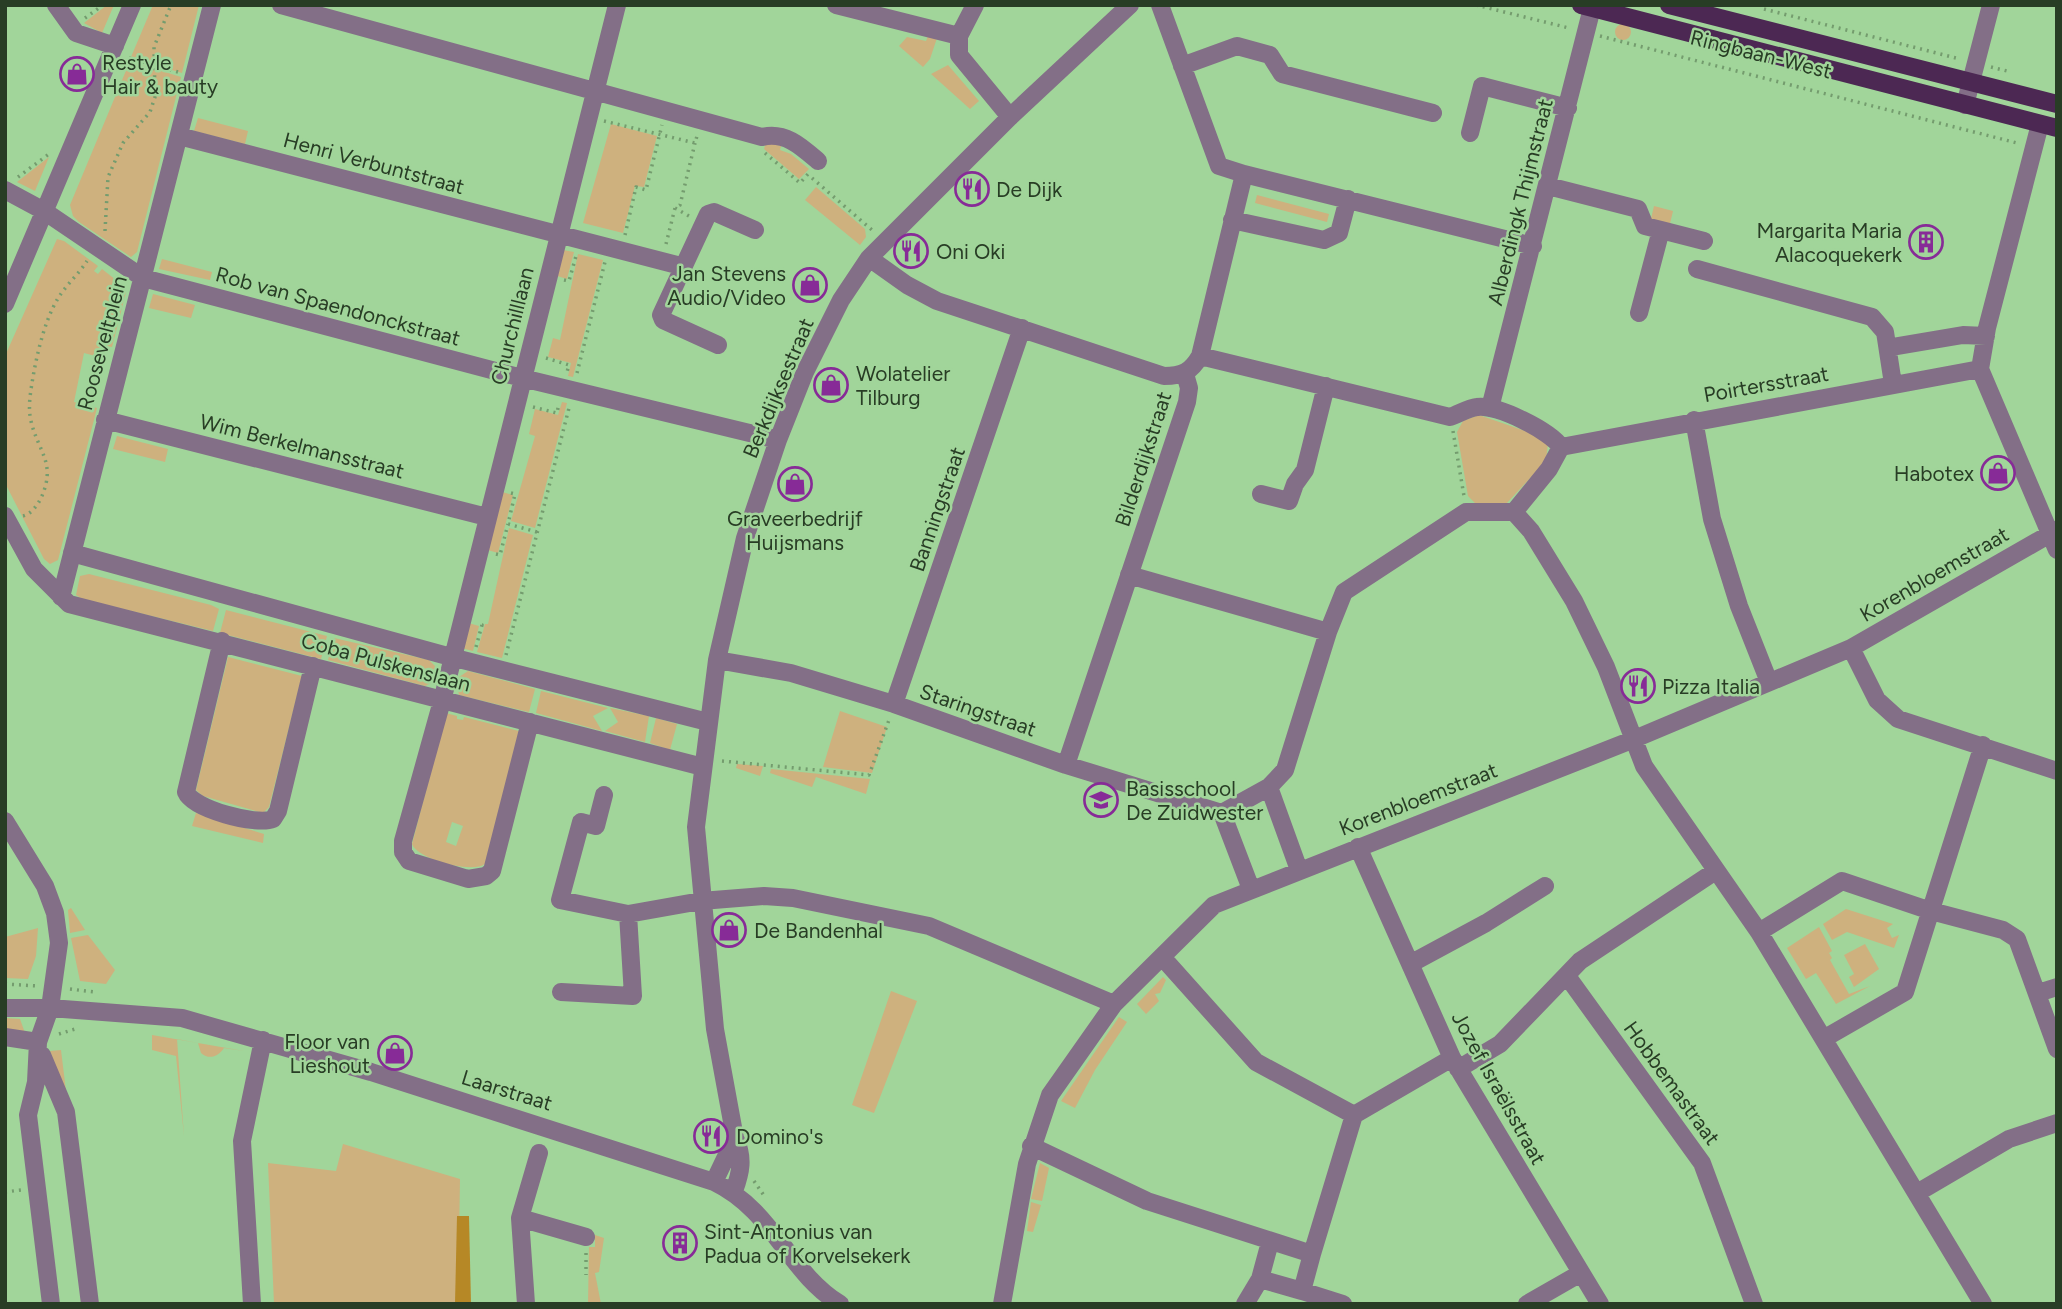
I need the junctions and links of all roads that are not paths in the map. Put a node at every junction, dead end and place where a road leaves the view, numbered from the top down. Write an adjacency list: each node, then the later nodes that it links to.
1 (56, 5): 14 (street)
2 (132, 5): 14 (street)
3 (212, 5): 25 (street, Rooseveltplein)
4 (281, 5): 17 (street)
5 (617, 5): 17 (street, Churchilllaan)
6 (836, 5): 13 (street)
7 (975, 5): 13 (street)
8 (1130, 5): 22 (street, Berkdijksestraat)
9 (1160, 5): 15 (street)
10 (1669, 5): 16 (main road, Ringbaan-West)
11 (1991, 5): 16 (street)
12 (1587, 7): 18 (main road, Ringbaan-West); 20 (street, Alberdingk Thijmstraat)
13 (959, 36): 22 (street)
14 (113, 49): 31 (street)
15 (1182, 66): 21 (street); 27 (street)
16 (1971, 81): 18 (street); 19 (main road, Ringbaan-West)
17 (594, 93): 26 (street); 35 (street, Churchilllaan)
18 (1965, 104): 23 (main road, Ringbaan-West)
19 (2057, 104)
20 (1568, 108): 24 (street); 29 (street, Alberdingk Thijmstraat)
21 (1433, 113)
22 (1010, 117): 38 (street, Berkdijksestraat)
23 (2048, 126): 45 (street)
24 (1470, 133)
25 (179, 136): 35 (street, Henri Verbuntstraat); 41 (street, Rooseveltplein)
26 (813, 168)
27 (1244, 174): 30 (street); 32 (street, Bilderdijkstraat)
28 (10, 184): 31 (street, Rob van Spaendonckstraat)
29 (1548, 186): 34 (street); 37 (street, Alberdingk Thijmstraat)
30 (1348, 199): 32 (street); 37 (street)
31 (44, 211): 41 (street, Rob van Spaendonckstraat); 42 (street)
32 (1232, 220): 48 (street, Bilderdijkstraat)
33 (755, 230): 39 (street)
34 (1661, 230): 36 (street); 43 (street)
35 (558, 235): 39 (street, Henri Verbuntstraat); 51 (street, Churchilllaan)
36 (1704, 241)
37 (1533, 246): 54 (street, Alberdingk Thijmstraat)
38 (869, 258): 44 (street); 57 (street, Berkdijksestraat)
39 (684, 261): 46 (street)
40 (1697, 269): 52 (street)
41 (143, 278): 51 (street, Rob van Spaendonckstraat); 55 (street, Rooseveltplein)
42 (5, 304)
43 (1639, 313)
44 (1022, 328): 50 (street); 75 (street, Banningstraat)
45 (1986, 336): 47 (street); 49 (street)
46 (718, 345)
47 (1892, 347)
48 (1199, 356): 50 (street, Bilderdijkstraat); 53 (street)
49 (1980, 369): 52 (street, Poirtersstraat); 63 (street)
50 (1185, 374): 65 (street, Bilderdijkstraat)
51 (522, 378): 57 (street, Rob van Spaendonckstraat); 62 (street, Churchilllaan)
52 (1893, 384): 56 (street, Poirtersstraat)
53 (1326, 386): 54 (street); 59 (street)
54 (1490, 408): 58 (street)
55 (105, 420): 62 (street, Wim Berkelmansstraat); 64 (street, Rooseveltplein)
56 (1694, 420): 58 (street, Poirtersstraat); 73 (street)
57 (778, 440): 71 (street, Berkdijksestraat)
58 (1561, 447): 60 (street)
59 (1261, 494)
60 (1514, 512): 67 (street); 78 (street)
61 (6, 517): 66 (street)
62 (487, 517): 70 (street, Churchilllaan)
63 (2054, 538): 69 (street, Korenbloemstraat)
64 (72, 553): 66 (street, Rooseveltplein); 70 (street, Coba Pulskenslaan)
65 (1129, 575): 67 (street); 81 (street, Bilderdijkstraat)
66 (61, 597): 68 (street, Coba Pulskenslaan)
67 (1328, 632): 83 (street)
68 (222, 642): 72 (street, Coba Pulskenslaan); 72 (street)
69 (1851, 648): 73 (street, Korenbloemstraat); 79 (street)
70 (451, 657): 74 (street, Churchilllaan); 77 (street, Coba Pulskenslaan)
71 (717, 660): 75 (street, Staringstraat); 77 (street, Berkdijksestraat)
72 (313, 666): 74 (street, Coba Pulskenslaan)
73 (1769, 682): 78 (street, Korenbloemstraat)
74 (442, 701): 76 (street, Coba Pulskenslaan); 76 (street, Churchilllaan)
75 (894, 704): 81 (street, Staringstraat)
76 (530, 722): 80 (street, Coba Pulskenslaan)
77 (708, 722): 80 (street, Berkdijksestraat)
78 (1632, 740): 87 (street, Korenbloemstraat); 89 (street)
79 (1983, 745): 82 (street); 93 (street)
80 (703, 763): 92 (street, Berkdijksestraat)
81 (1066, 765): 85 (street, Staringstraat)
82 (2057, 771)
83 (1269, 787): 85 (street); 88 (street)
84 (604, 795): 94 (street)
85 (1222, 813): 91 (street)
86 (5, 821): 103 (street)
87 (1358, 847): 88 (street, Korenbloemstraat); 97 (street, Jozef Israëlsstraat)
88 (1299, 870): 91 (street, Korenbloemstraat)
89 (1714, 872): 95 (street); 98 (street)
90 (1545, 886): 97 (street)
91 (1251, 889): 96 (street, Korenbloemstraat)
92 (701, 901): 94 (street); 102 (street); 113 (street, Berkdijksestraat)
93 (1931, 911): 95 (street); 101 (street); 106 (street)
94 (628, 914): 100 (street)
95 (1759, 932): 106 (street)
96 (1163, 958): 102 (street, Korenbloemstraat); 111 (street)
97 (1410, 964): 110 (street, Jozef Israëlsstraat)
98 (1567, 976): 110 (street); 136 (street, Hobbemastraat)
99 (2057, 987): 101 (street)
100 (561, 992)
101 (2038, 993): 109 (street)
102 (1114, 1004): 115 (street, Korenbloemstraat)
103 (50, 1007): 104 (street, Laarstraat); 107 (street, Laarstraat); 108 (street)
104 (5, 1008)
105 (5, 1037): 108 (street)
106 (1825, 1038): 118 (street)
107 (263, 1040): 114 (street, Laarstraat); 129 (street)
108 (38, 1042): 127 (street); 128 (street)
109 (2057, 1049)
110 (1455, 1063): 111 (street); 123 (street, Jozef Israëlsstraat)
111 (1354, 1115): 122 (street)
112 (2057, 1123): 118 (street)
113 (735, 1138): 116 (street); 117 (street, Berkdijksestraat)
114 (544, 1140): 116 (street, Laarstraat); 119 (street)
115 (1031, 1146): 121 (street); 131 (street, Korenbloemstraat)
116 (714, 1182): 117 (street, Laarstraat)
117 (734, 1191): 126 (street)
118 (1917, 1193): 137 (street)
119 (520, 1218): 120 (street); 130 (street)
120 (586, 1237)
121 (1270, 1241): 122 (street); 124 (street)
122 (1312, 1254): 125 (street)
123 (1581, 1273): 134 (street); 135 (street, Jozef Israëlsstraat)
124 (1260, 1279): 125 (street); 132 (street)
125 (1302, 1291): 133 (street)
126 (838, 1303)
127 (51, 1304)
128 (90, 1304)
129 (252, 1304)
130 (526, 1304)
131 (1002, 1304)
132 (1245, 1304)
133 (1343, 1304)
134 (1527, 1304)
135 (1600, 1304)
136 (1754, 1304)
137 (1983, 1304)

